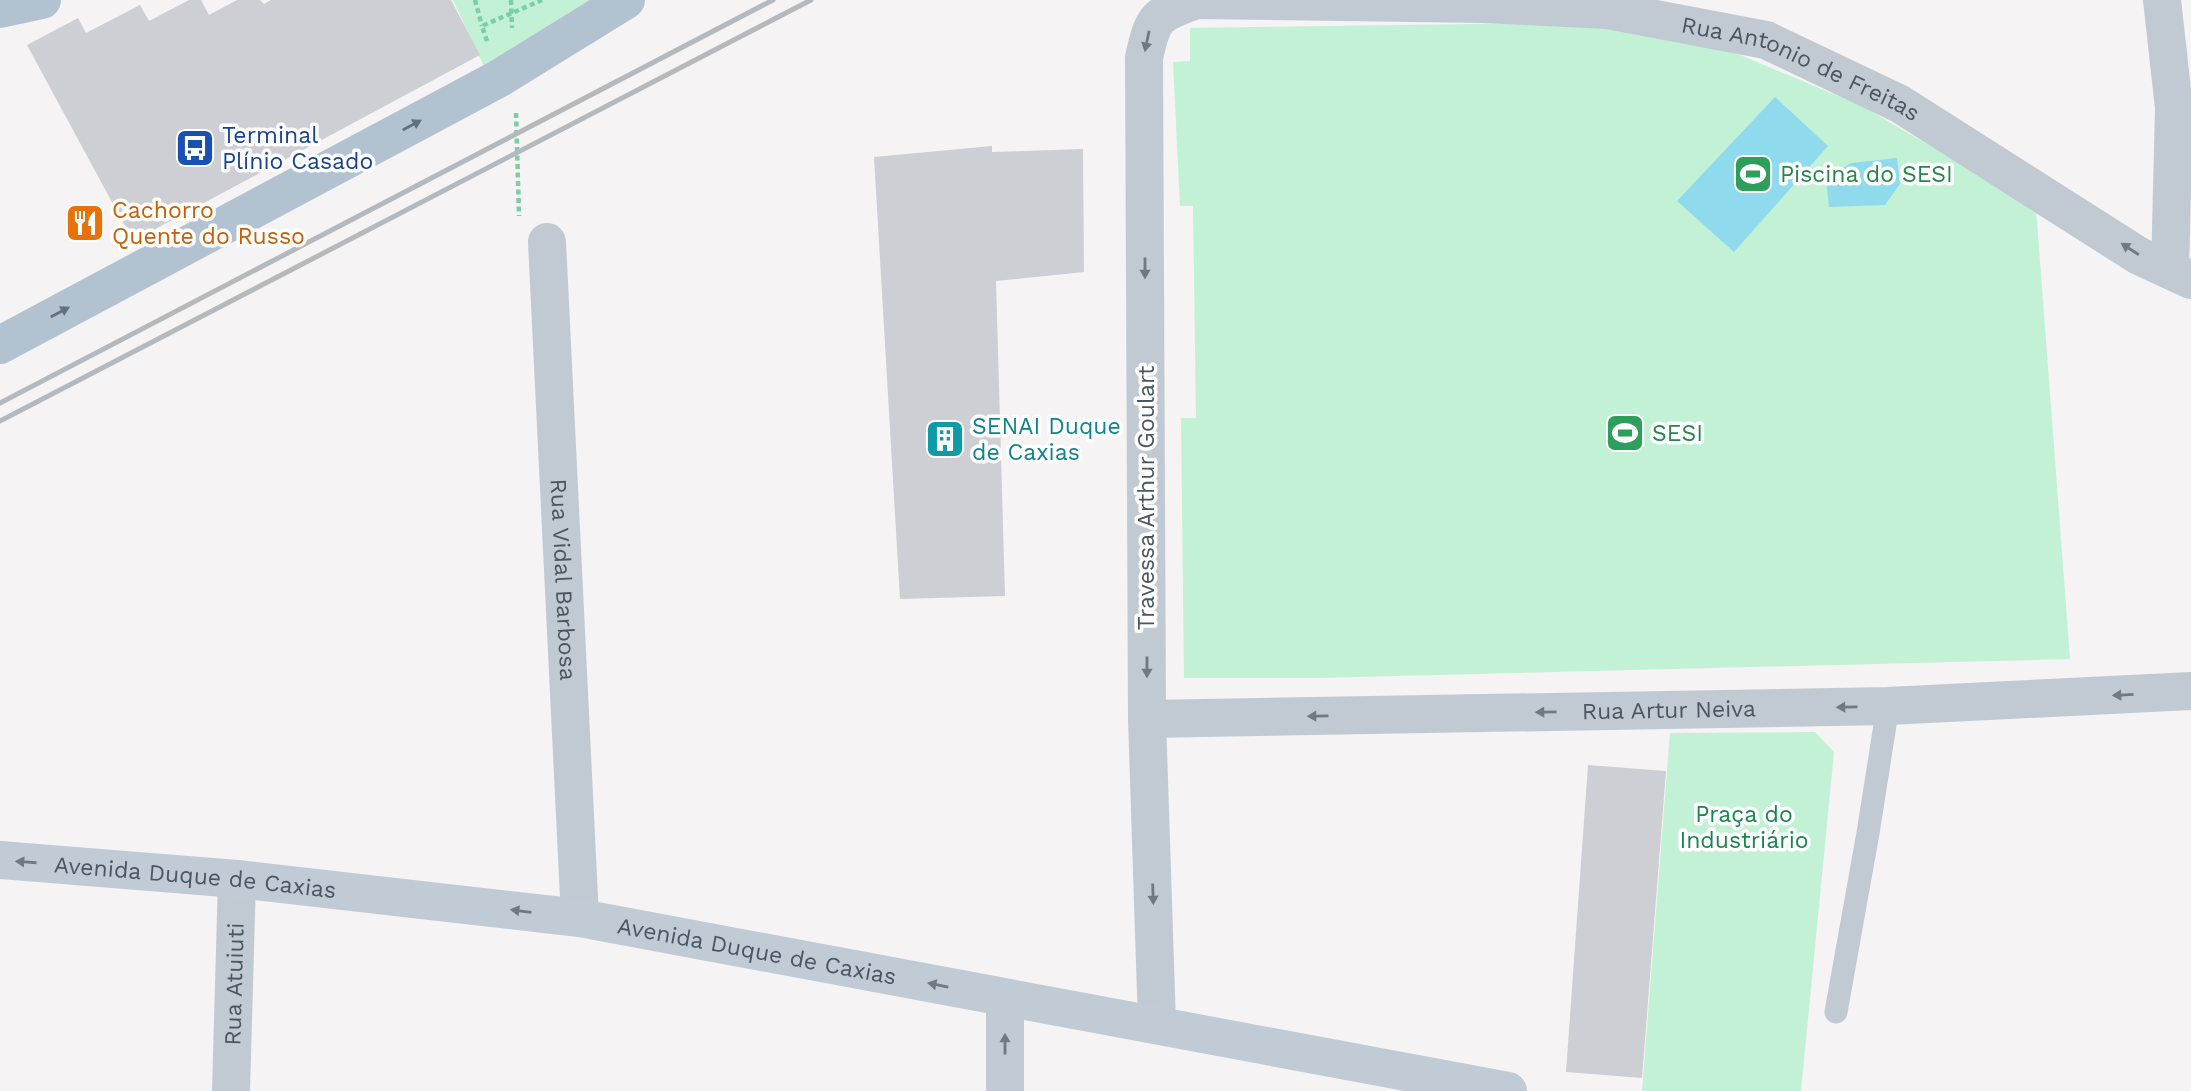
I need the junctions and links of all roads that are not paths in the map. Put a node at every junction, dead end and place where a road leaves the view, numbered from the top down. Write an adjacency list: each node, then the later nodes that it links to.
1 (42, 0): 7 (main road)
2 (600, 0): 8 (main road)
3 (626, 0): 8 (main road)
4 (1196, 0): 6 (street, Rua Antonio de Freitas); 14 (street, Travessa Arthur Goulart, one-way to 14)
5 (2162, 0): 10 (street)
6 (1606, 5): 10 (street, Rua Antonio de Freitas, one-way to 6)
7 (0, 9)
8 (565, 39): 11 (main road, one-way to 8)
9 (547, 242): 17 (street, Rua Vidal Barbosa)
10 (2181, 275)
11 (0, 345)
12 (2191, 691): 13 (street, Rua Artur Neiva, one-way to 13)
13 (1888, 706): 14 (street, Rua Artur Neiva, one-way to 14); 19 (lane)
14 (1147, 719): 20 (street, Travessa Arthur Goulart, one-way to 20)
15 (0, 860): 16 (main road, Avenida Duque de Caxias, one-way to 15)
16 (237, 879): 17 (main road, Avenida Duque de Caxias, one-way to 16); 22 (street, Rua Atuiuti)
17 (580, 918): 18 (main road, Avenida Duque de Caxias, one-way to 17)
18 (1005, 998): 20 (main road, Avenida Duque de Caxias); 23 (main road, one-way to 18)
19 (1836, 1012)
20 (1157, 1024): 21 (main road, Avenida Duque de Caxias)
21 (1462, 1087): 24 (main road, Avenida Duque de Caxias)
22 (230, 1091)
23 (1005, 1091)
24 (1508, 1091)

